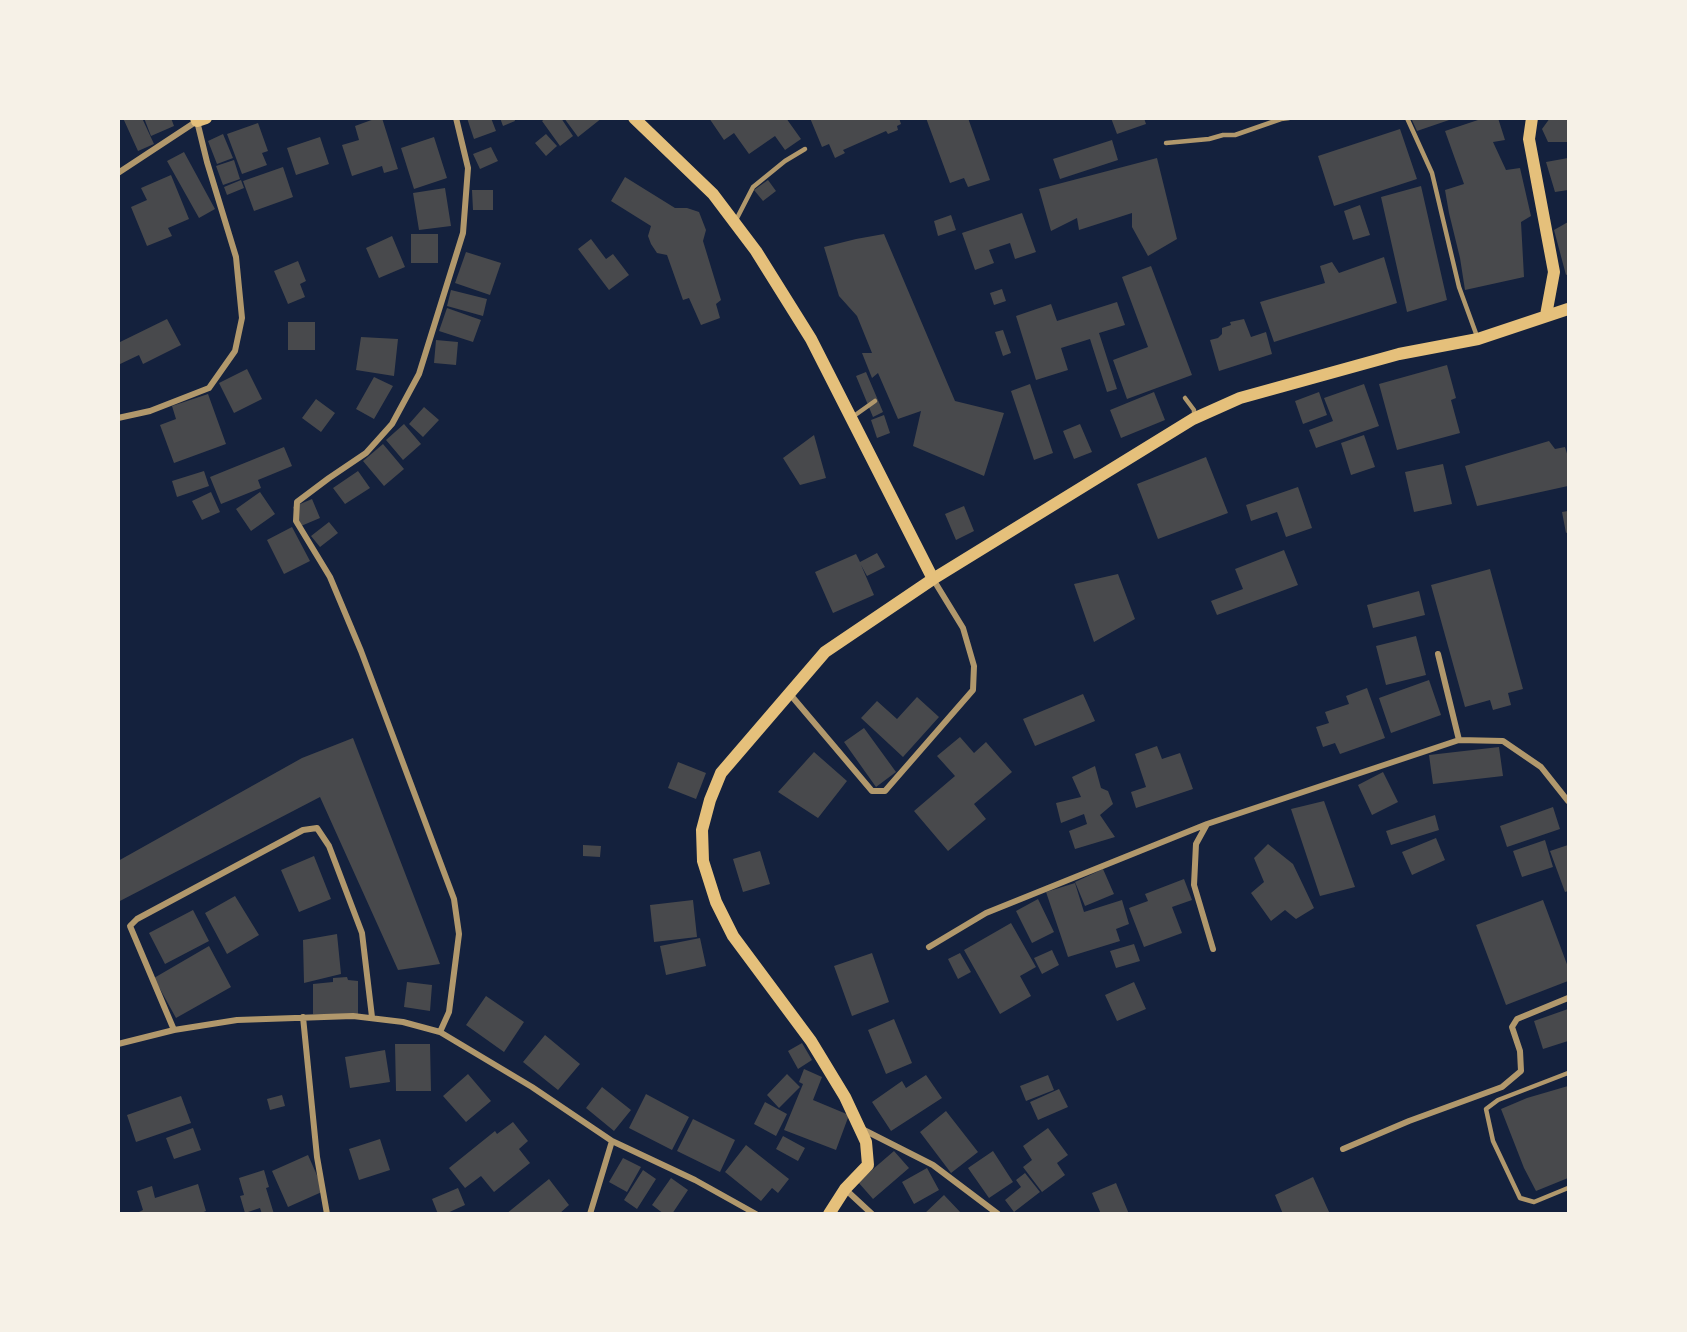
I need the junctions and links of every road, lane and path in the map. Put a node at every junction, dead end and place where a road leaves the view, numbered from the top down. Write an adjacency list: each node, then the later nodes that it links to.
1 (456, 118): 31 (street)
2 (634, 118): 10 (main road)
3 (1289, 118): 7 (lane)
4 (1407, 118): 13 (lane)
5 (1532, 118): 12 (main road)
6 (200, 120): 9 (street); 16 (street)
7 (1166, 143)
8 (805, 150): 10 (lane)
9 (118, 173)
10 (735, 222): 17 (main road)
11 (1569, 309): 12 (main road)
12 (1546, 315): 13 (main road)
13 (1478, 339): 18 (main road)
14 (1185, 398): 18 (lane)
15 (875, 400): 17 (lane)
16 (118, 418)
17 (851, 418): 19 (main road)
18 (1193, 419): 19 (main road)
19 (933, 579): 21 (main road); 21 (street)
20 (1438, 654): 22 (street)
21 (789, 693): 34 (main road)
22 (1459, 740): 23 (street); 24 (street)
23 (1569, 801)
24 (1207, 824): 25 (street); 26 (street)
25 (929, 947)
26 (1212, 949)
27 (1569, 998): 36 (street)
28 (303, 1017): 29 (street); 30 (street); 39 (street)
29 (372, 1017): 30 (street); 31 (street)
30 (174, 1030): 32 (street)
31 (440, 1032): 35 (street)
32 (118, 1044)
33 (1569, 1073): 37 (lane)
34 (859, 1128): 38 (main road); 45 (street)
35 (612, 1141): 41 (street); 42 (street)
36 (1343, 1149)
37 (1569, 1188)
38 (845, 1189): 43 (main road); 44 (street)
39 (327, 1212): 40 (street)
40 (319, 1214)
41 (590, 1214)
42 (756, 1214)
43 (829, 1214)
44 (872, 1214)
45 (998, 1214)

